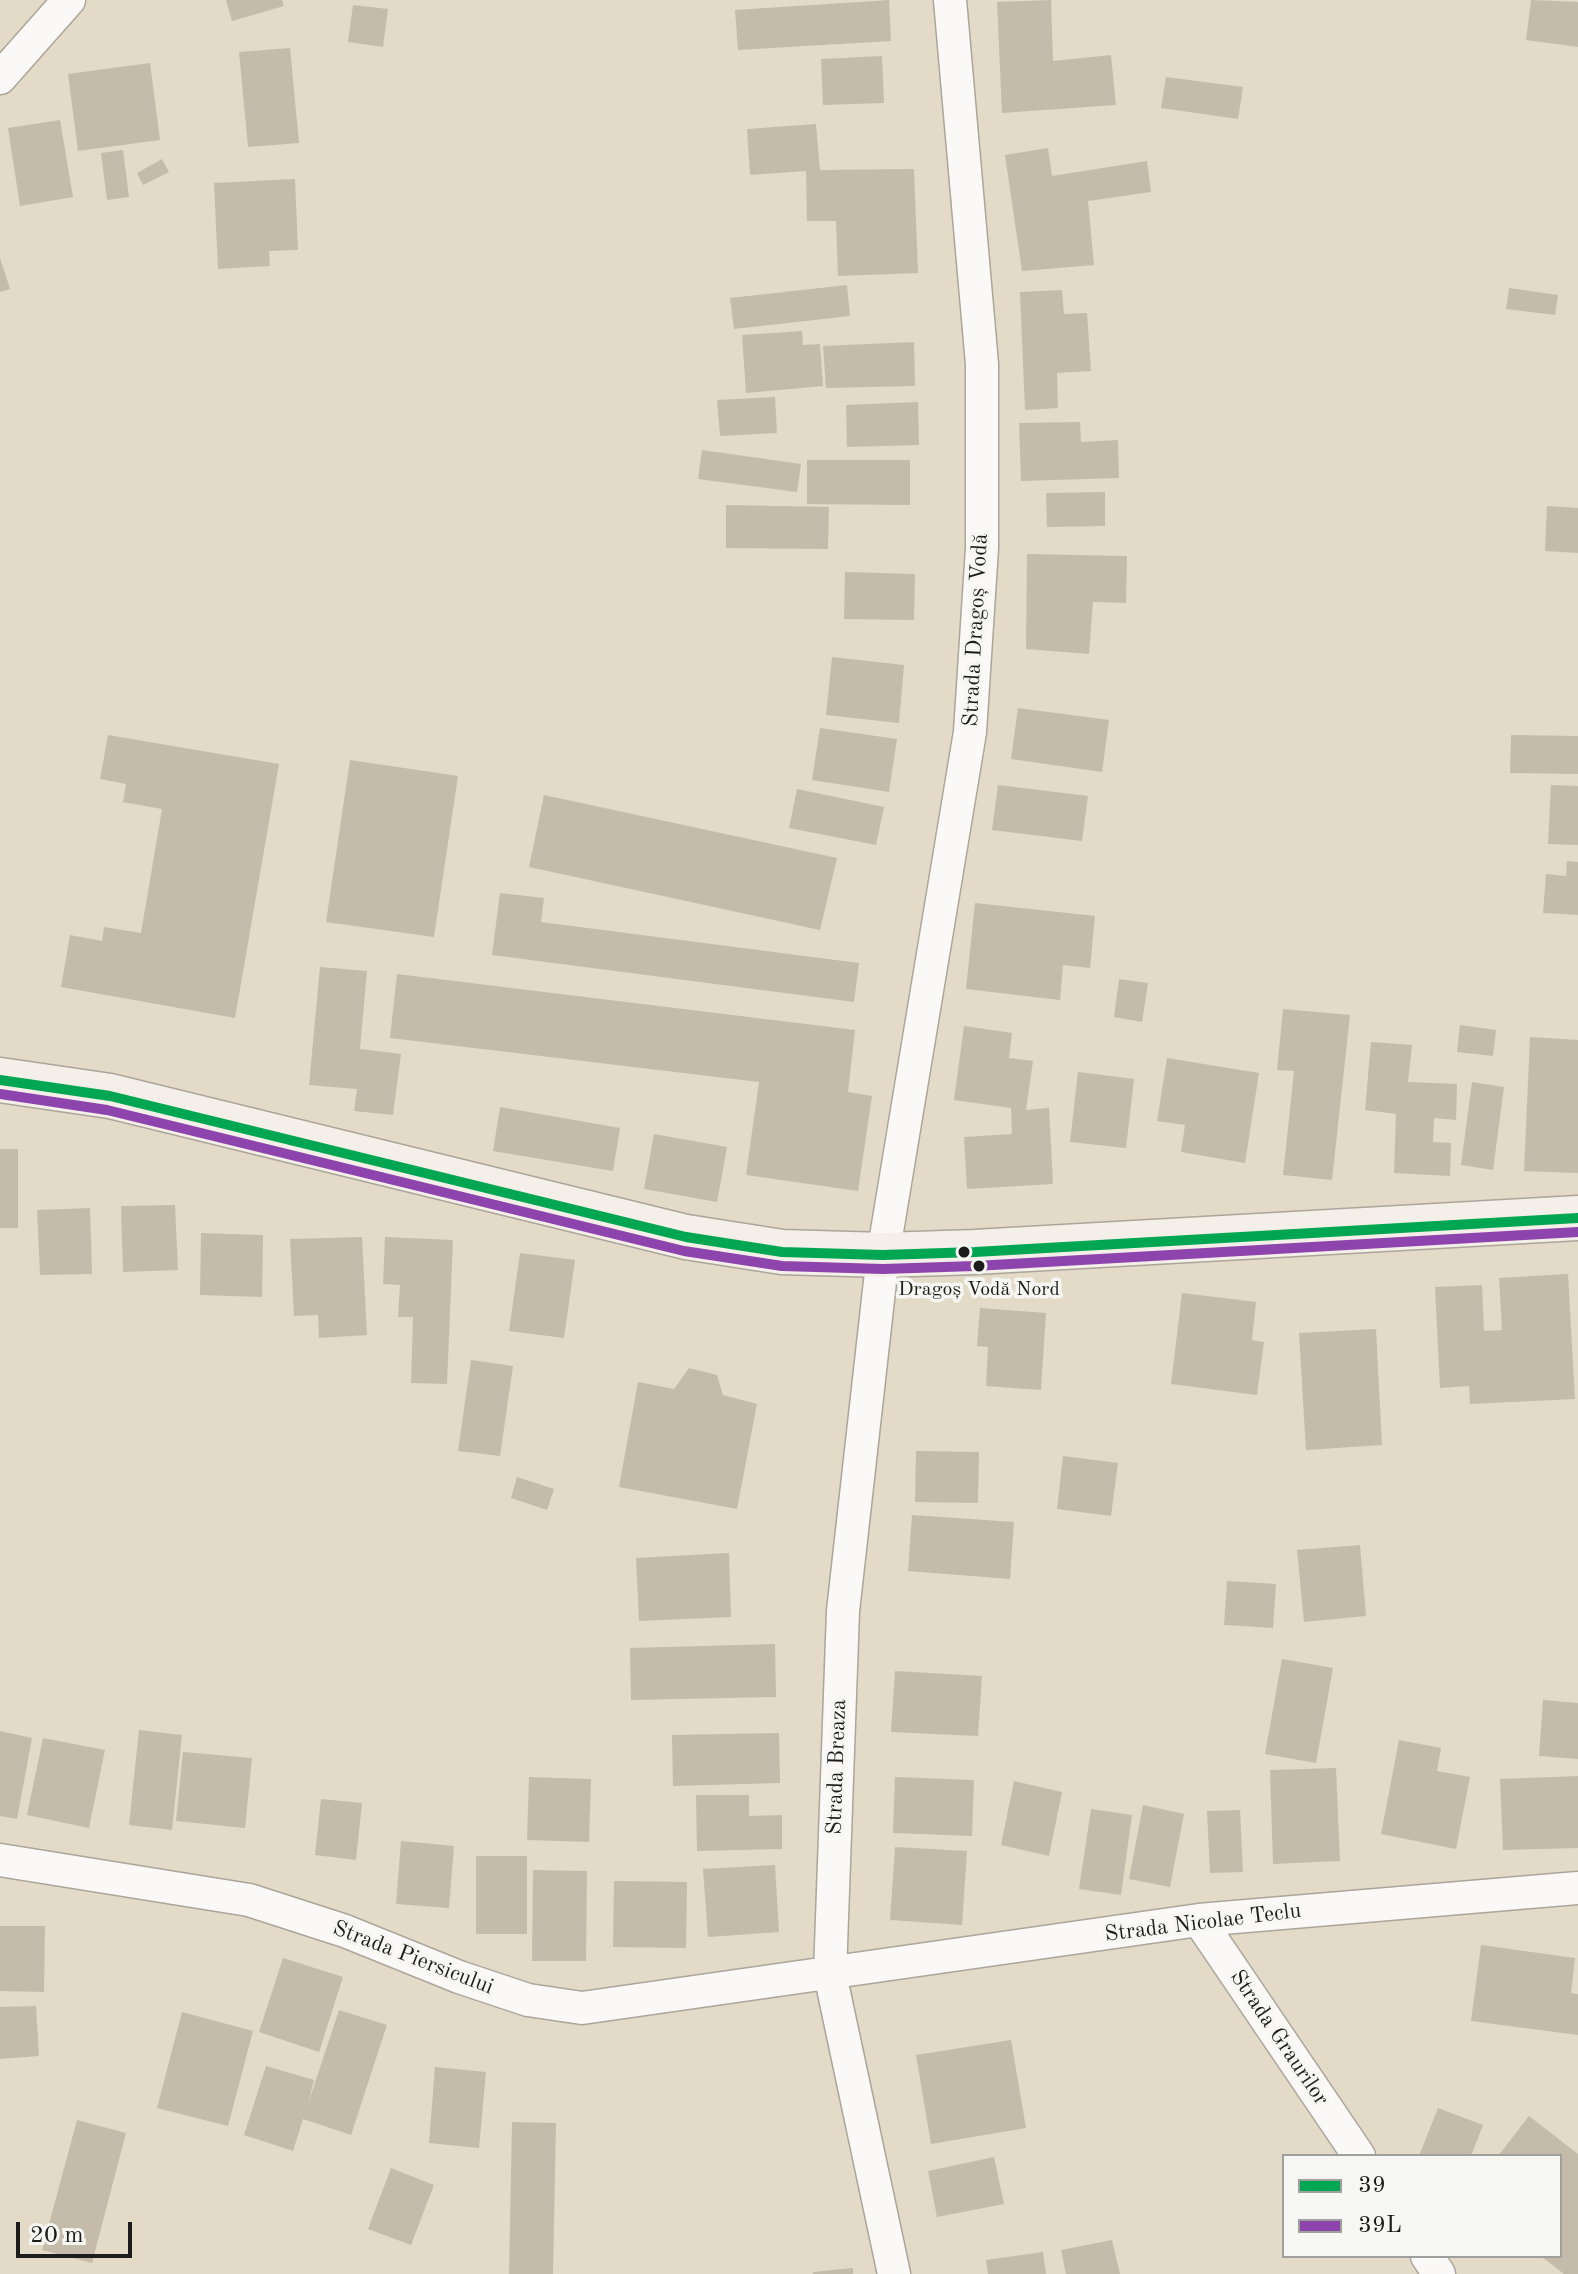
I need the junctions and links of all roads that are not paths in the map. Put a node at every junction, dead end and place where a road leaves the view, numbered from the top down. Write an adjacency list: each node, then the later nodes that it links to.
1 (69, 0): 3 (street)
2 (950, 0): 6 (street, Strada Dragoș Vodă)
3 (0, 78)
4 (0, 1080): 6 (main road)
5 (1578, 1218): 6 (main road)
6 (883, 1255): 10 (street, Strada Breaza)
7 (0, 1860): 10 (street, Strada Piersicului)
8 (1578, 1888): 9 (street, Strada Nicolae Teclu)
9 (1199, 1920): 10 (street, Strada Nicolae Teclu); 11 (street, Strada Graurilor)
10 (830, 1974): 12 (street, Strada Breaza)
11 (1358, 2154)
12 (894, 2274)

